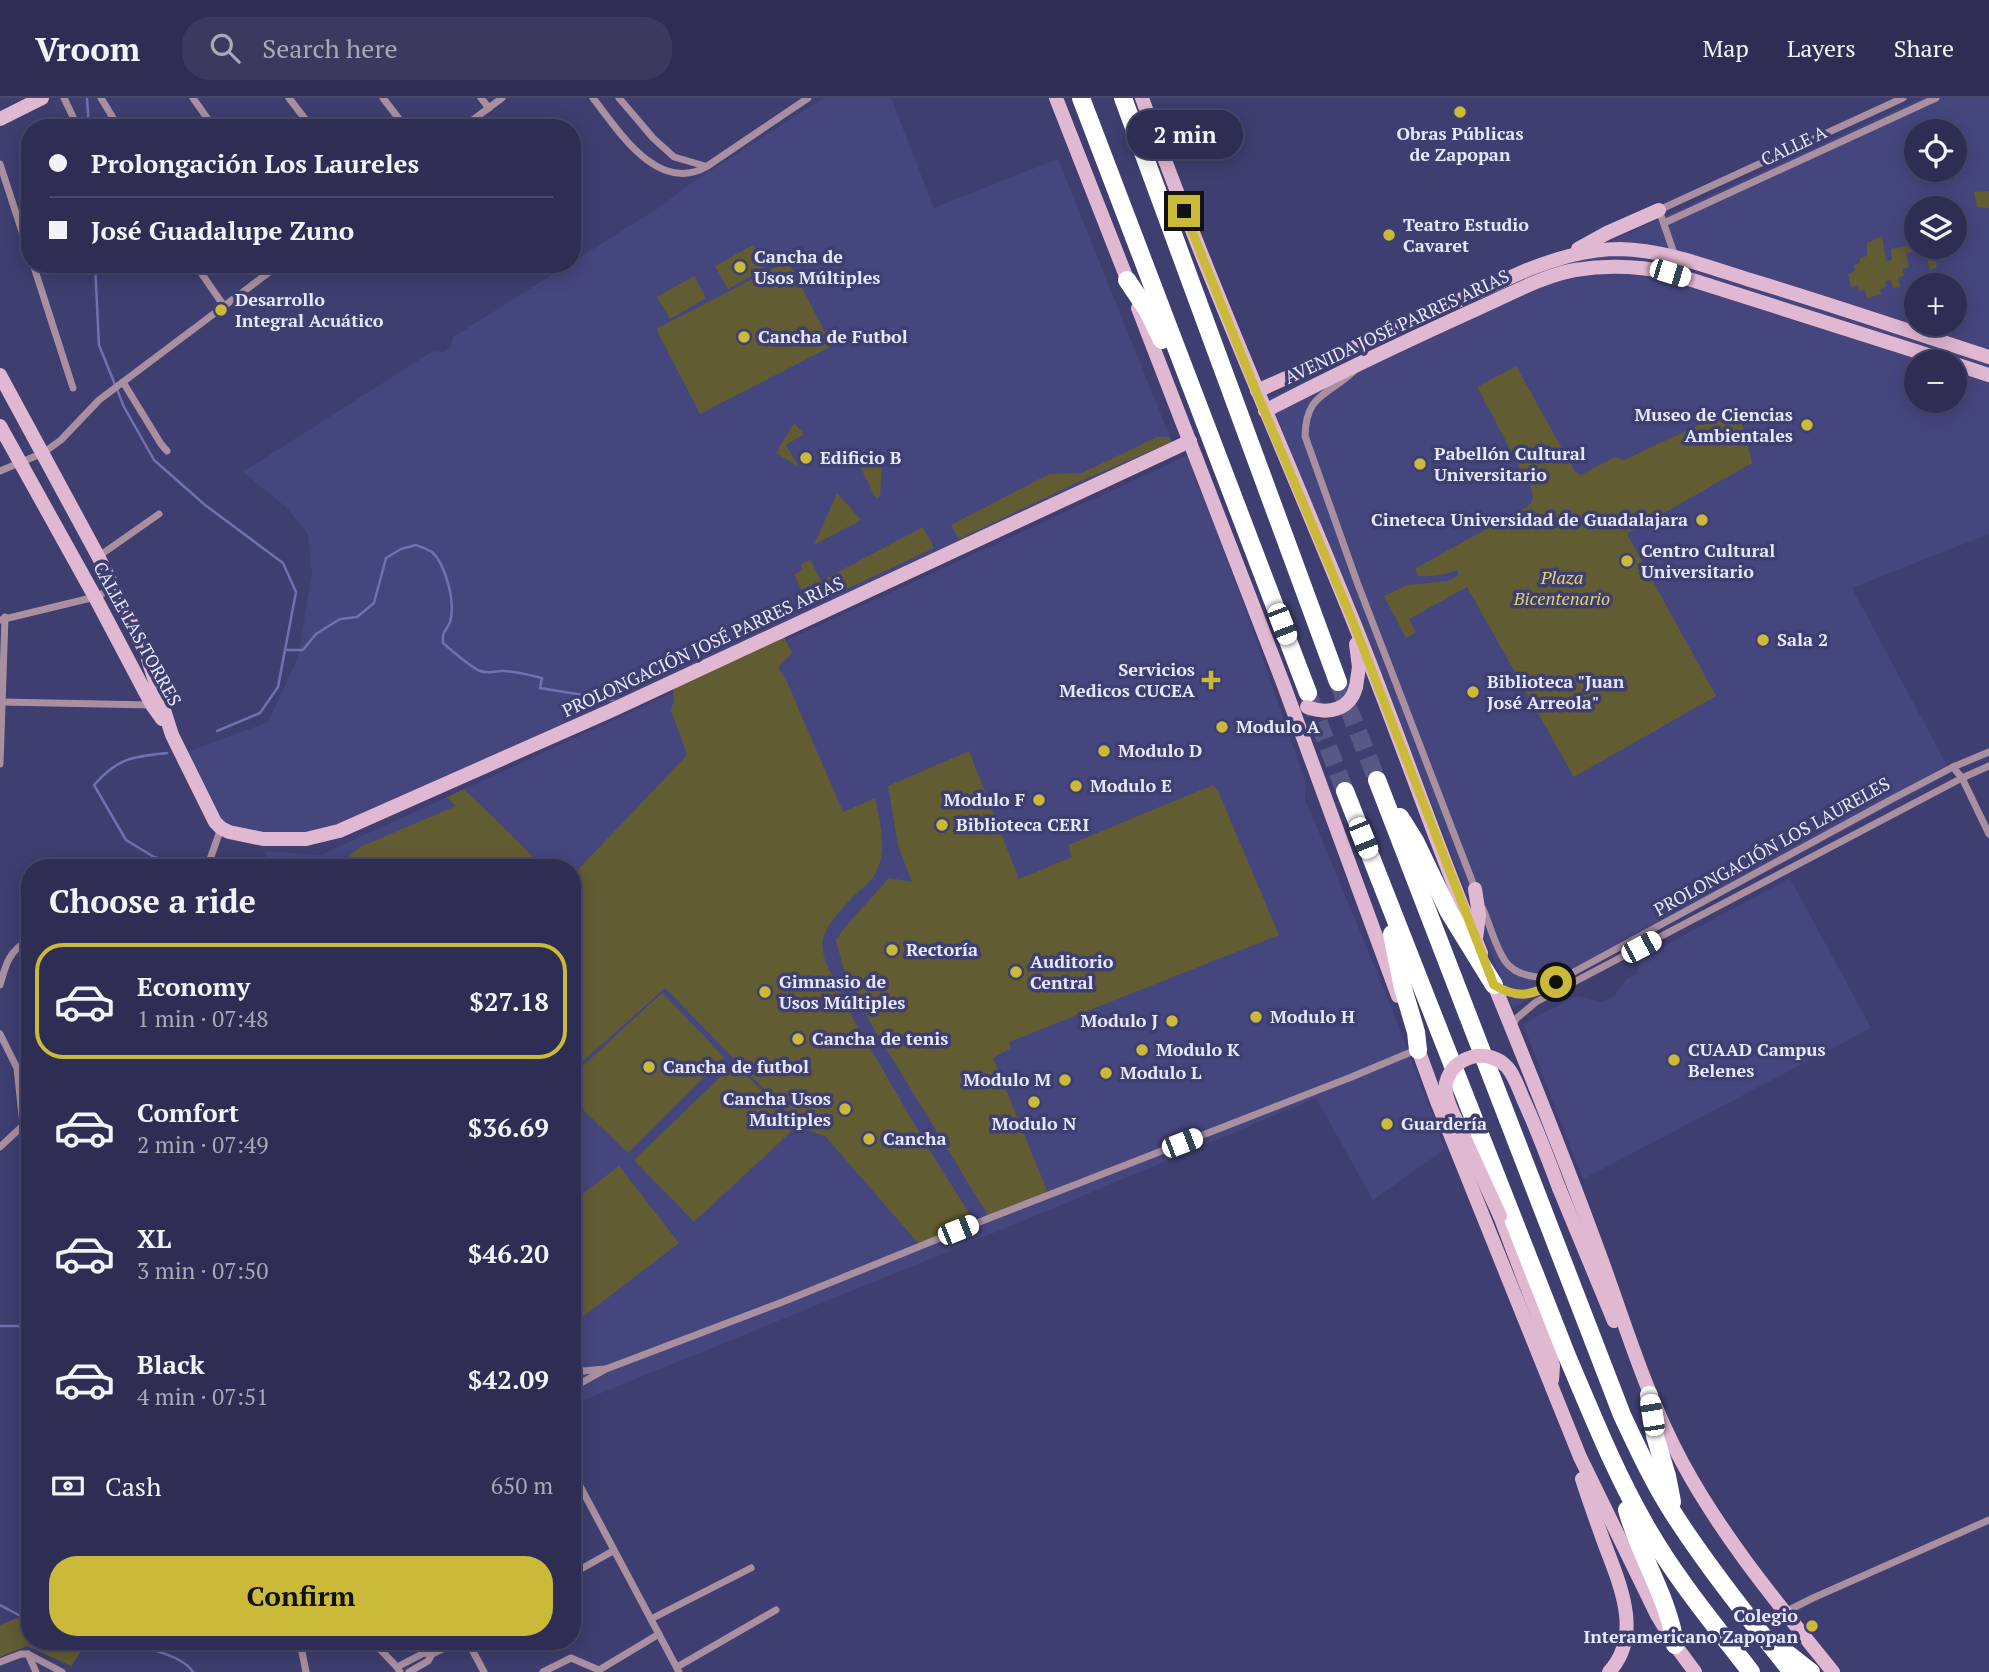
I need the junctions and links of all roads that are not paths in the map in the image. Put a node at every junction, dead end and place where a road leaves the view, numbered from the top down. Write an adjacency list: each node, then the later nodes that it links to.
1 (42, 98): 19 (main road)
2 (64, 98): 20 (street)
3 (101, 98): 21 (street)
4 (192, 98): 22 (street)
5 (289, 98): 23 (street)
6 (383, 98): 24 (street)
7 (481, 98): 18 (street)
8 (502, 98): 18 (street)
9 (593, 98): 27 (street)
10 (619, 98): 27 (street)
11 (808, 98): 27 (street)
12 (1055, 98): 36 (main road)
13 (1081, 98): 60 (highway)
14 (1122, 98): 66 (highway)
15 (1142, 98): 50 (main road)
16 (1903, 98): 28 (street, CALLE A)
17 (1936, 98): 28 (street, CALLE A)
18 (489, 108): 25 (street)
19 (0, 119)
20 (74, 119)
21 (114, 119)
22 (207, 119)
23 (305, 119)
24 (399, 119)
25 (474, 119)
26 (0, 164): 29 (street)
27 (706, 167)
28 (1661, 217): 30 (main road); 31 (street)
29 (21, 228)
30 (1571, 254): 31 (main road, AVENIDA JOSÉ PARRES ARIAS); 50 (main road, AVENIDA JOSÉ PARRES ARIAS)
31 (1675, 257): 35 (street); 37 (main road, AVENIDA JOSÉ PARRES ARIAS)
32 (36, 273): 49 (street)
33 (201, 273): 38 (street)
34 (268, 273): 38 (street)
35 (1670, 273): 40 (main road, AVENIDA JOSÉ PARRES ARIAS); 44 (main road, AVENIDA JOSÉ PARRES ARIAS)
36 (1128, 279): 53 (main road); 60 (highway)
37 (1804, 296): 39 (main road, AVENIDA JOSÉ PARRES ARIAS); 40 (main road)
38 (224, 306): 48 (street)
39 (1833, 306): 41 (main road); 43 (main road, AVENIDA JOSÉ PARRES ARIAS)
40 (1798, 313): 41 (main road, AVENIDA JOSÉ PARRES ARIAS)
41 (1827, 323): 42 (main road, AVENIDA JOSÉ PARRES ARIAS)
42 (1912, 350)
43 (1989, 357)
44 (1364, 361): 51 (main road, AVENIDA JOSÉ PARRES ARIAS); 80 (street)
45 (1967, 368): 47 (main road, AVENIDA JOSÉ PARRES ARIAS)
46 (0, 375): 55 (main road, CALLE LAS TORRES)
47 (1989, 375)
48 (122, 383): 54 (street); 55 (street)
49 (73, 388)
50 (1256, 391): 51 (main road)
51 (1265, 411): 64 (main road)
52 (0, 426): 56 (main road, CALLE LAS TORRES)
53 (1190, 442): 65 (main road); 75 (main road, PROLONGACIÓN JOSÉ PARRES ARIAS)
54 (167, 451)
55 (43, 453): 56 (street); 59 (main road, CALLE LAS TORRES)
56 (20, 463): 57 (street); 62 (main road, CALLE LAS TORRES)
57 (0, 471)
58 (159, 514): 59 (street)
59 (98, 556): 61 (main road, CALLE LAS TORRES)
60 (1264, 578): 67 (highway)
61 (114, 588): 62 (street); 69 (main road, CALLE LAS TORRES)
62 (95, 597): 63 (street); 69 (main road, CALLE LAS TORRES)
63 (3, 618): 68 (street)
64 (1353, 622): 66 (main road); 81 (main road)
65 (1283, 683): 67 (main road); 89 (main road)
66 (1347, 685): 67 (main road, bridge)
67 (1307, 700)
68 (2, 702): 69 (street); 71 (street)
69 (157, 704): 75 (main road, CALLE LAS TORRES)
70 (1989, 752): 73 (street, PROLONGACIÓN LOS LAURELES)
71 (0, 764)
72 (1989, 766): 74 (street, PROLONGACIÓN LOS LAURELES)
73 (1953, 767): 74 (street); 78 (street, PROLONGACIÓN LOS LAURELES)
74 (1962, 778): 76 (street); 79 (street, PROLONGACIÓN LOS LAURELES)
75 (221, 828): 77 (street)
76 (1989, 834)
77 (210, 859)
78 (1773, 864): 79 (street); 83 (street, PROLONGACIÓN LOS LAURELES)
79 (1777, 874): 86 (street, PROLONGACIÓN LOS LAURELES)
80 (1475, 889): 81 (main road); 83 (street)
81 (1476, 940): 85 (main road)
82 (21, 944): 84 (street)
83 (1569, 975): 86 (street, PROLONGACIÓN LOS LAURELES)
84 (0, 985)
85 (1494, 985): 86 (street, PROLONGACIÓN LOS LAURELES); 87 (main road); 102 (highway)
86 (1546, 992): 87 (street, PROLONGACIÓN LOS LAURELES)
87 (1511, 1027): 93 (main road)
88 (0, 1034): 90 (street)
89 (1418, 1050): 94 (street); 97 (main road); 99 (highway)
90 (21, 1106)
91 (21, 1127): 92 (street)
92 (0, 1147)
93 (1633, 1352): 97 (main road, bridge); 98 (main road)
94 (606, 1369): 95 (street); 96 (street)
95 (581, 1371)
96 (581, 1383)
97 (1552, 1388): 100 (main road)
98 (1649, 1395): 102 (highway); 108 (main road)
99 (1605, 1447): 112 (highway); 131 (highway)
100 (1580, 1457): 112 (main road); 129 (main road)
101 (581, 1489): 104 (street)
102 (1674, 1516): 111 (highway)
103 (1989, 1520): 108 (street)
104 (613, 1551): 106 (street); 109 (street)
105 (751, 1568): 109 (street)
106 (581, 1569)
107 (776, 1611): 121 (street)
108 (1785, 1612): 134 (main road)
109 (651, 1619): 110 (street)
110 (659, 1634): 121 (street); 122 (street)
111 (1766, 1640): 132 (highway); 133 (highway)
112 (1675, 1645): 130 (main road)
113 (380, 1650): 120 (street)
114 (440, 1650): 118 (street)
115 (472, 1650): 127 (street)
116 (302, 1652): 125 (street)
117 (24, 1654): 119 (street); 123 (street); 124 (street)
118 (432, 1654): 120 (street); 126 (street)
119 (0, 1662)
120 (399, 1670)
121 (678, 1670)
122 (600, 1671): 128 (street)
123 (36, 1672)
124 (62, 1672)
125 (306, 1672)
126 (409, 1672)
127 (484, 1672)
128 (543, 1672)
129 (1609, 1672)
130 (1695, 1672)
131 (1751, 1672)
132 (1791, 1672)
133 (1811, 1672)
134 (1833, 1672)

